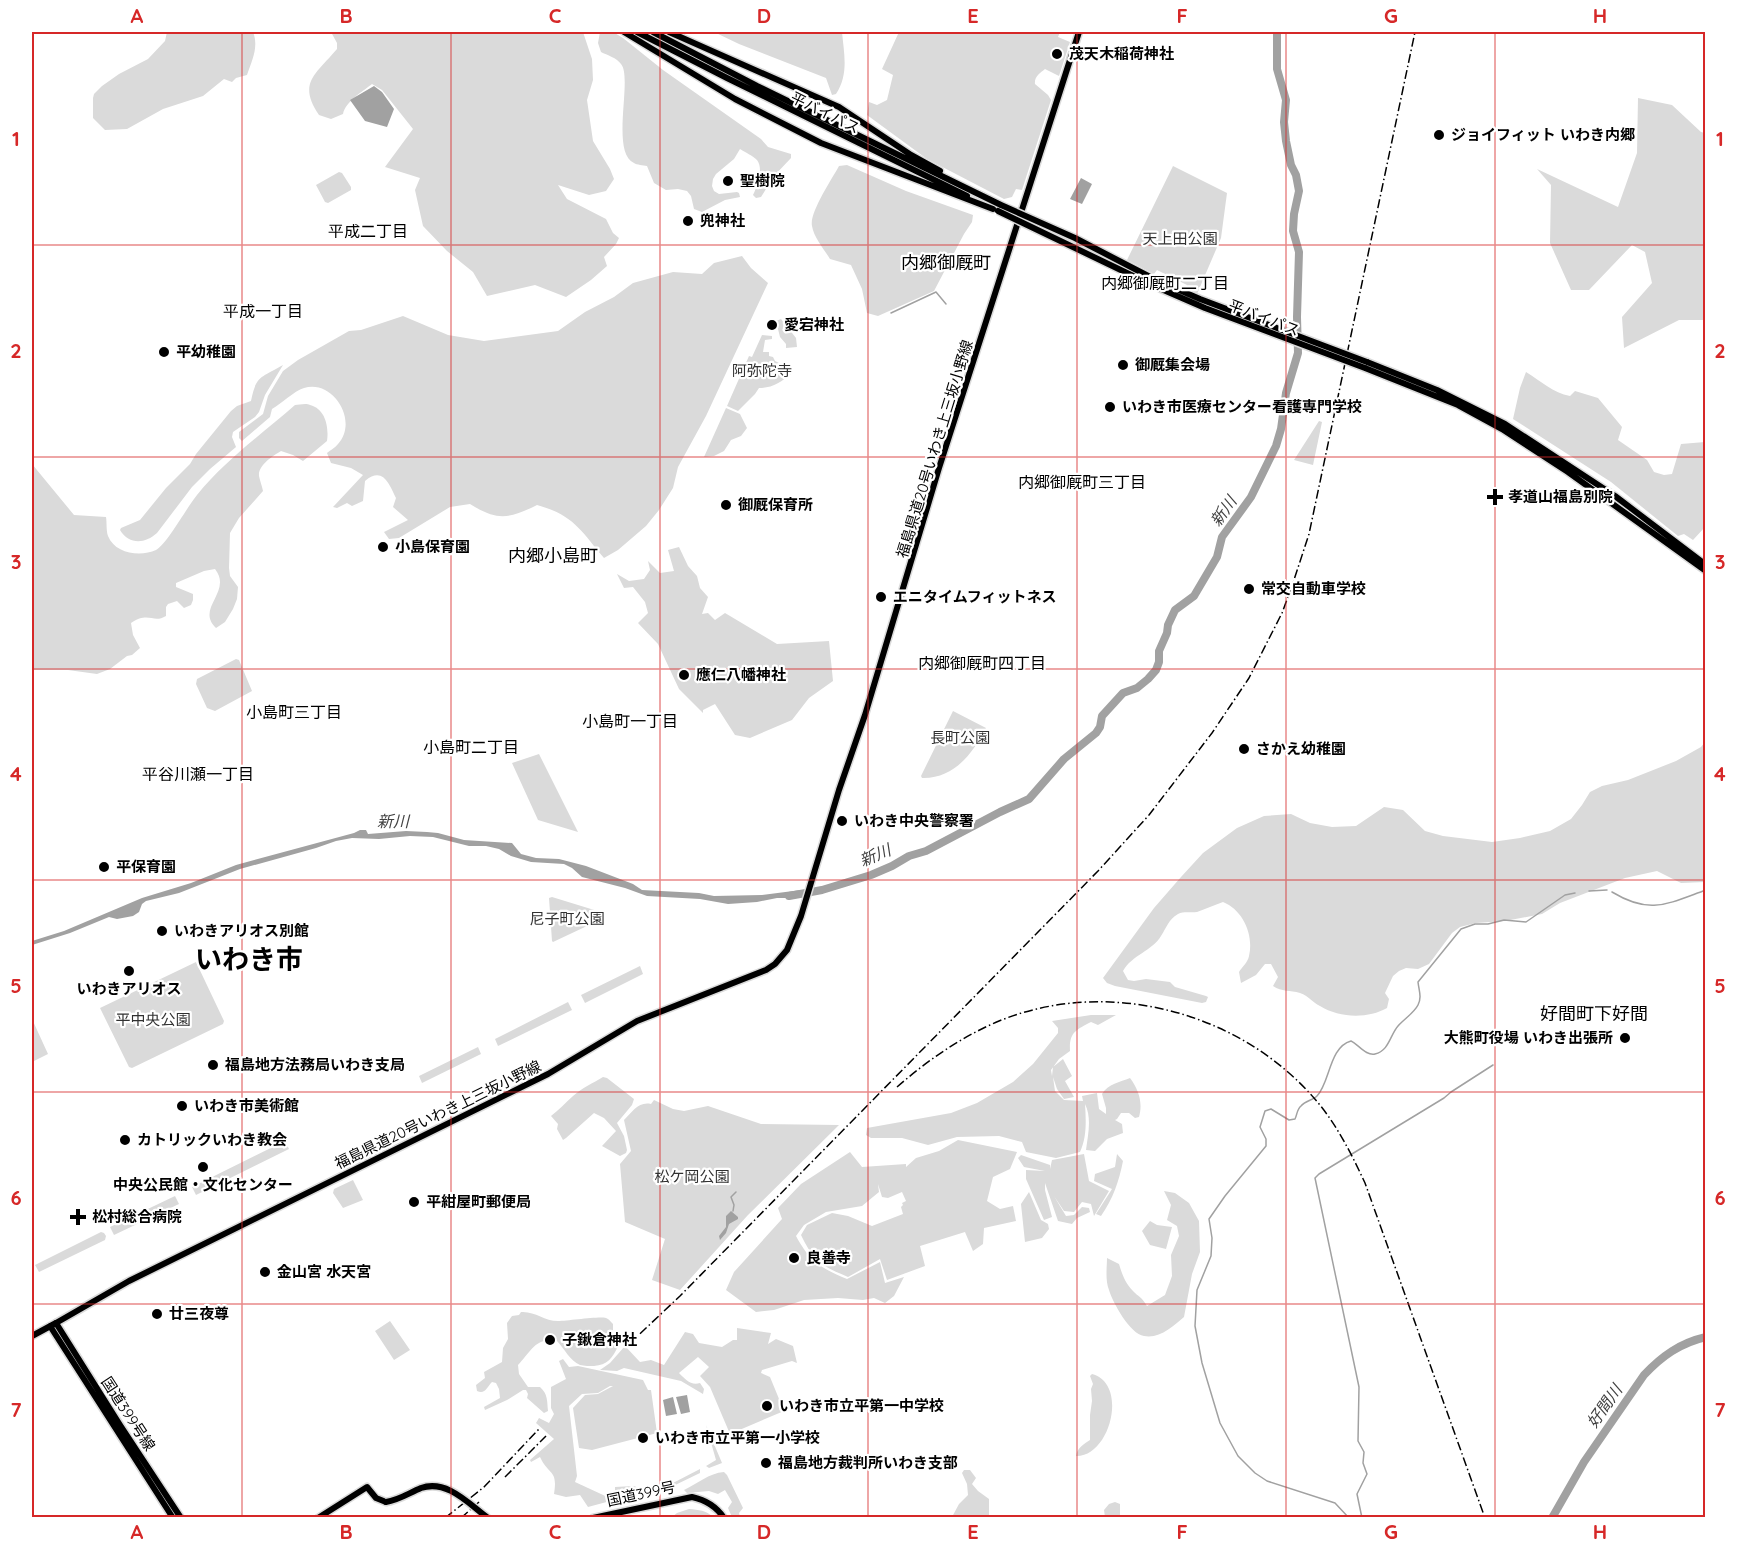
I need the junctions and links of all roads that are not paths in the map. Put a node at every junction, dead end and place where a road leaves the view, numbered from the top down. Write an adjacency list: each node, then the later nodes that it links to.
1 (624, 32): 7 (main road)
2 (637, 32): 6 (main road, 平バイパス)
3 (653, 32): 6 (main road, 平バイパス)
4 (669, 32): 7 (main road)
5 (1079, 32): 11 (main road, 福島県道20号いわき上三坂小野線)
6 (831, 125): 7 (main road, 平バイパス)
7 (997, 207): 8 (main road, 平バイパス, bridge)
8 (1366, 365): 9 (main road, 平バイパス); 10 (main road, 平バイパス)
9 (1706, 565)
10 (1706, 572)
11 (53, 1324): 12 (main road); 13 (main road, 国道399号線); 14 (main road, 国道399号線)
12 (32, 1336)
13 (173, 1518)
14 (181, 1518)
15 (318, 1518): 16 (main road, bridge)
16 (488, 1518)
17 (593, 1518): 18 (main road, 国道399号)
18 (724, 1518)

